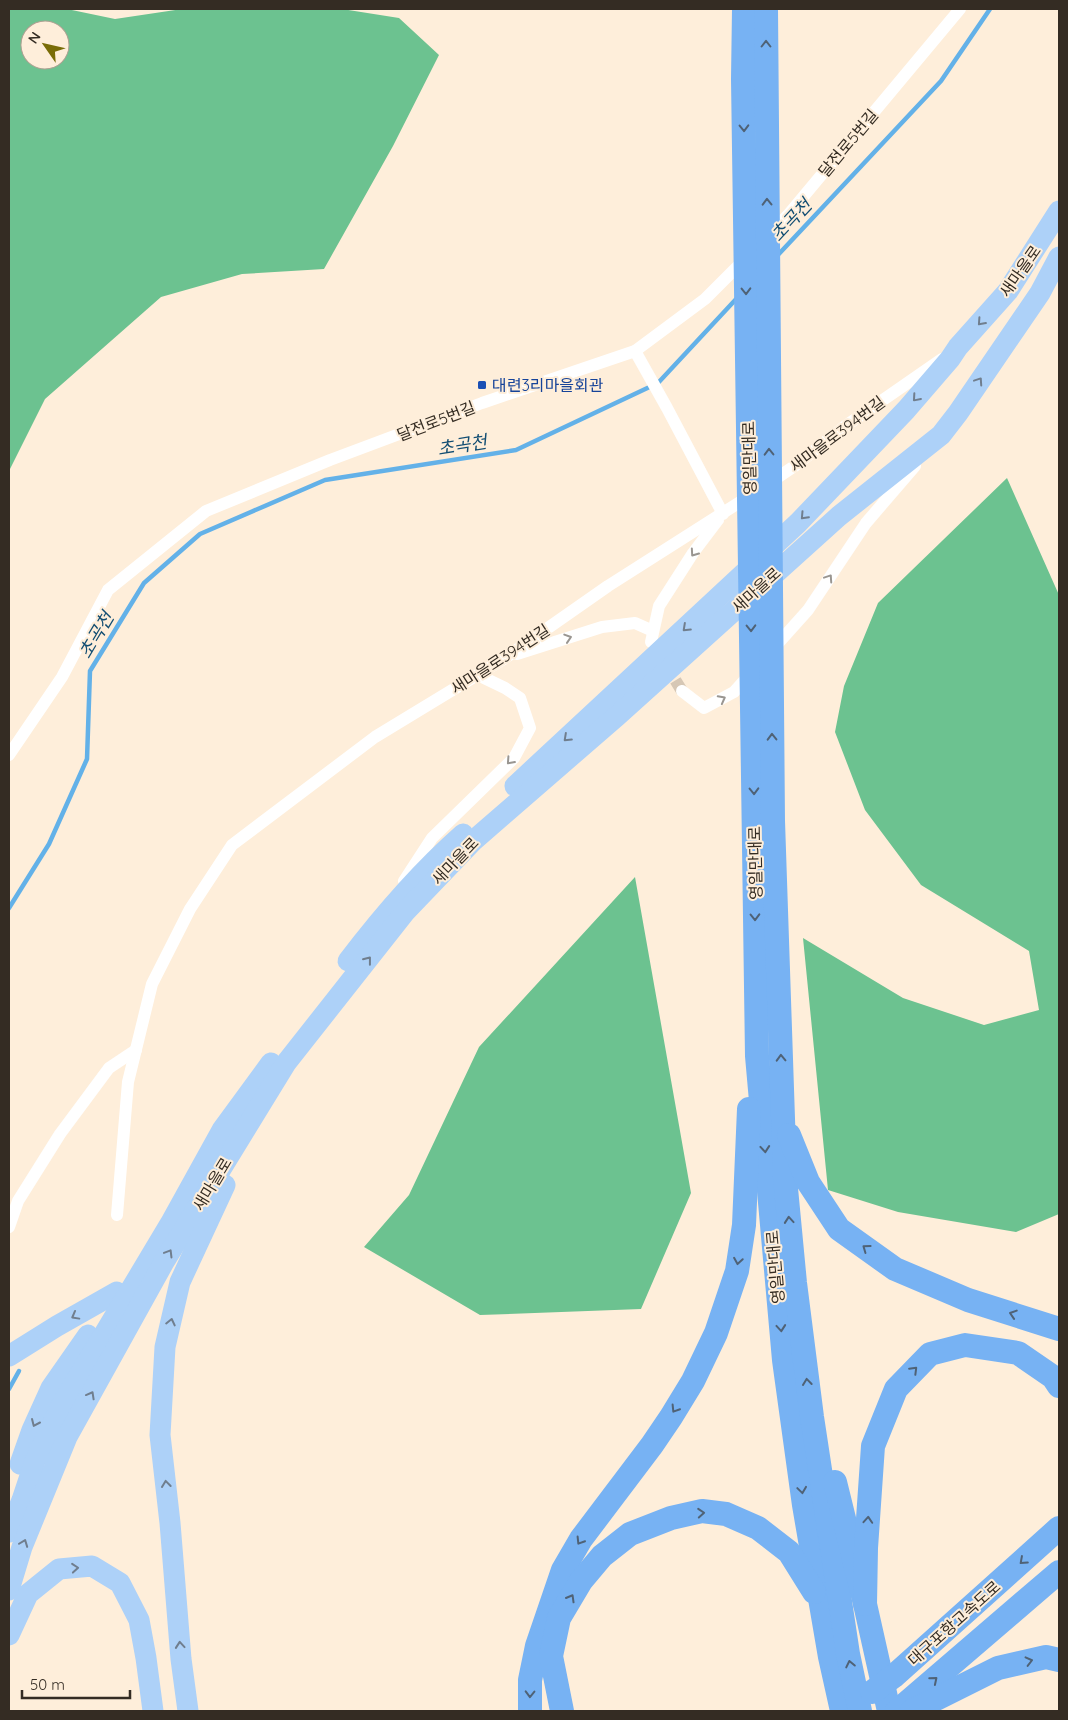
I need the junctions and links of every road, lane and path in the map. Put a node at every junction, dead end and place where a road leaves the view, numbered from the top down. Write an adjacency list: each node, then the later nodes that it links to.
1 (744, 9): 4 (highway, 영일만대로)
2 (766, 9): 4 (highway, 영일만대로, one-way to 2)
3 (960, 9): 8 (street, 달전로5번길)
4 (754, 80): 15 (highway, 영일만대로)
5 (1059, 211): 7 (main road, 새마을로, one-way to 7)
6 (1059, 257): 9 (main road, 새마을로, one-way to 6)
7 (958, 347): 10 (street, 새마을로394번길); 16 (main road, 새마을로, one-way to 16)
8 (635, 351): 10 (street); 14 (street, 달전로5번길)
9 (941, 435): 13 (street, one-way to 9); 19 (main road, 새마을로, one-way to 9)
10 (723, 514): 11 (street, 새마을로394번길); 11 (street)
11 (505, 658): 12 (street, 새마을로394번길)
12 (478, 675): 16 (street, one-way to 16); 17 (street, 새마을로394번길)
13 (682, 691)
14 (9, 755)
15 (764, 827): 18 (highway, 영일만대로, one-way to 18); 20 (highway, 영일만대로, one-way to 15)
16 (377, 924): 22 (main road, 새마을로)
17 (136, 1050): 21 (street, 새마을로394번길); 23 (street)
18 (757, 1056): 35 (highway, 영일만대로, one-way to 35); 41 (highway, one-way to 41)
19 (286, 1063): 34 (main road, 새마을로, one-way to 19); 40 (main road, one-way to 19)
20 (783, 1120): 25 (highway, one-way to 20); 28 (highway, 영일만대로, one-way to 20)
21 (117, 1215)
22 (170, 1224): 24 (main road); 31 (main road, 새마을로)
23 (9, 1227)
24 (117, 1292): 26 (main road, one-way to 26); 29 (main road, one-way to 29)
25 (1059, 1329)
26 (9, 1356)
27 (1059, 1386): 36 (highway, one-way to 27)
28 (812, 1417): 36 (highway); 44 (highway, 영일만대로, one-way to 28)
29 (9, 1497)
30 (1059, 1512): 32 (highway)
31 (9, 1532)
32 (1051, 1536): 43 (highway, 대구포항고속도로, one-way to 43)
33 (1059, 1572): 46 (highway, 대구포항고속도로, one-way to 33)
34 (9, 1590)
35 (821, 1604): 42 (highway, one-way to 35); 43 (highway, 영일만대로)
36 (865, 1604): 45 (highway)
37 (9, 1635): 39 (main road, one-way to 39)
38 (1059, 1660): 47 (highway, one-way to 38)
39 (153, 1711)
40 (188, 1711)
41 (530, 1711)
42 (562, 1711)
43 (843, 1711)
44 (860, 1711)
45 (889, 1711)
46 (897, 1711)
47 (912, 1711)

